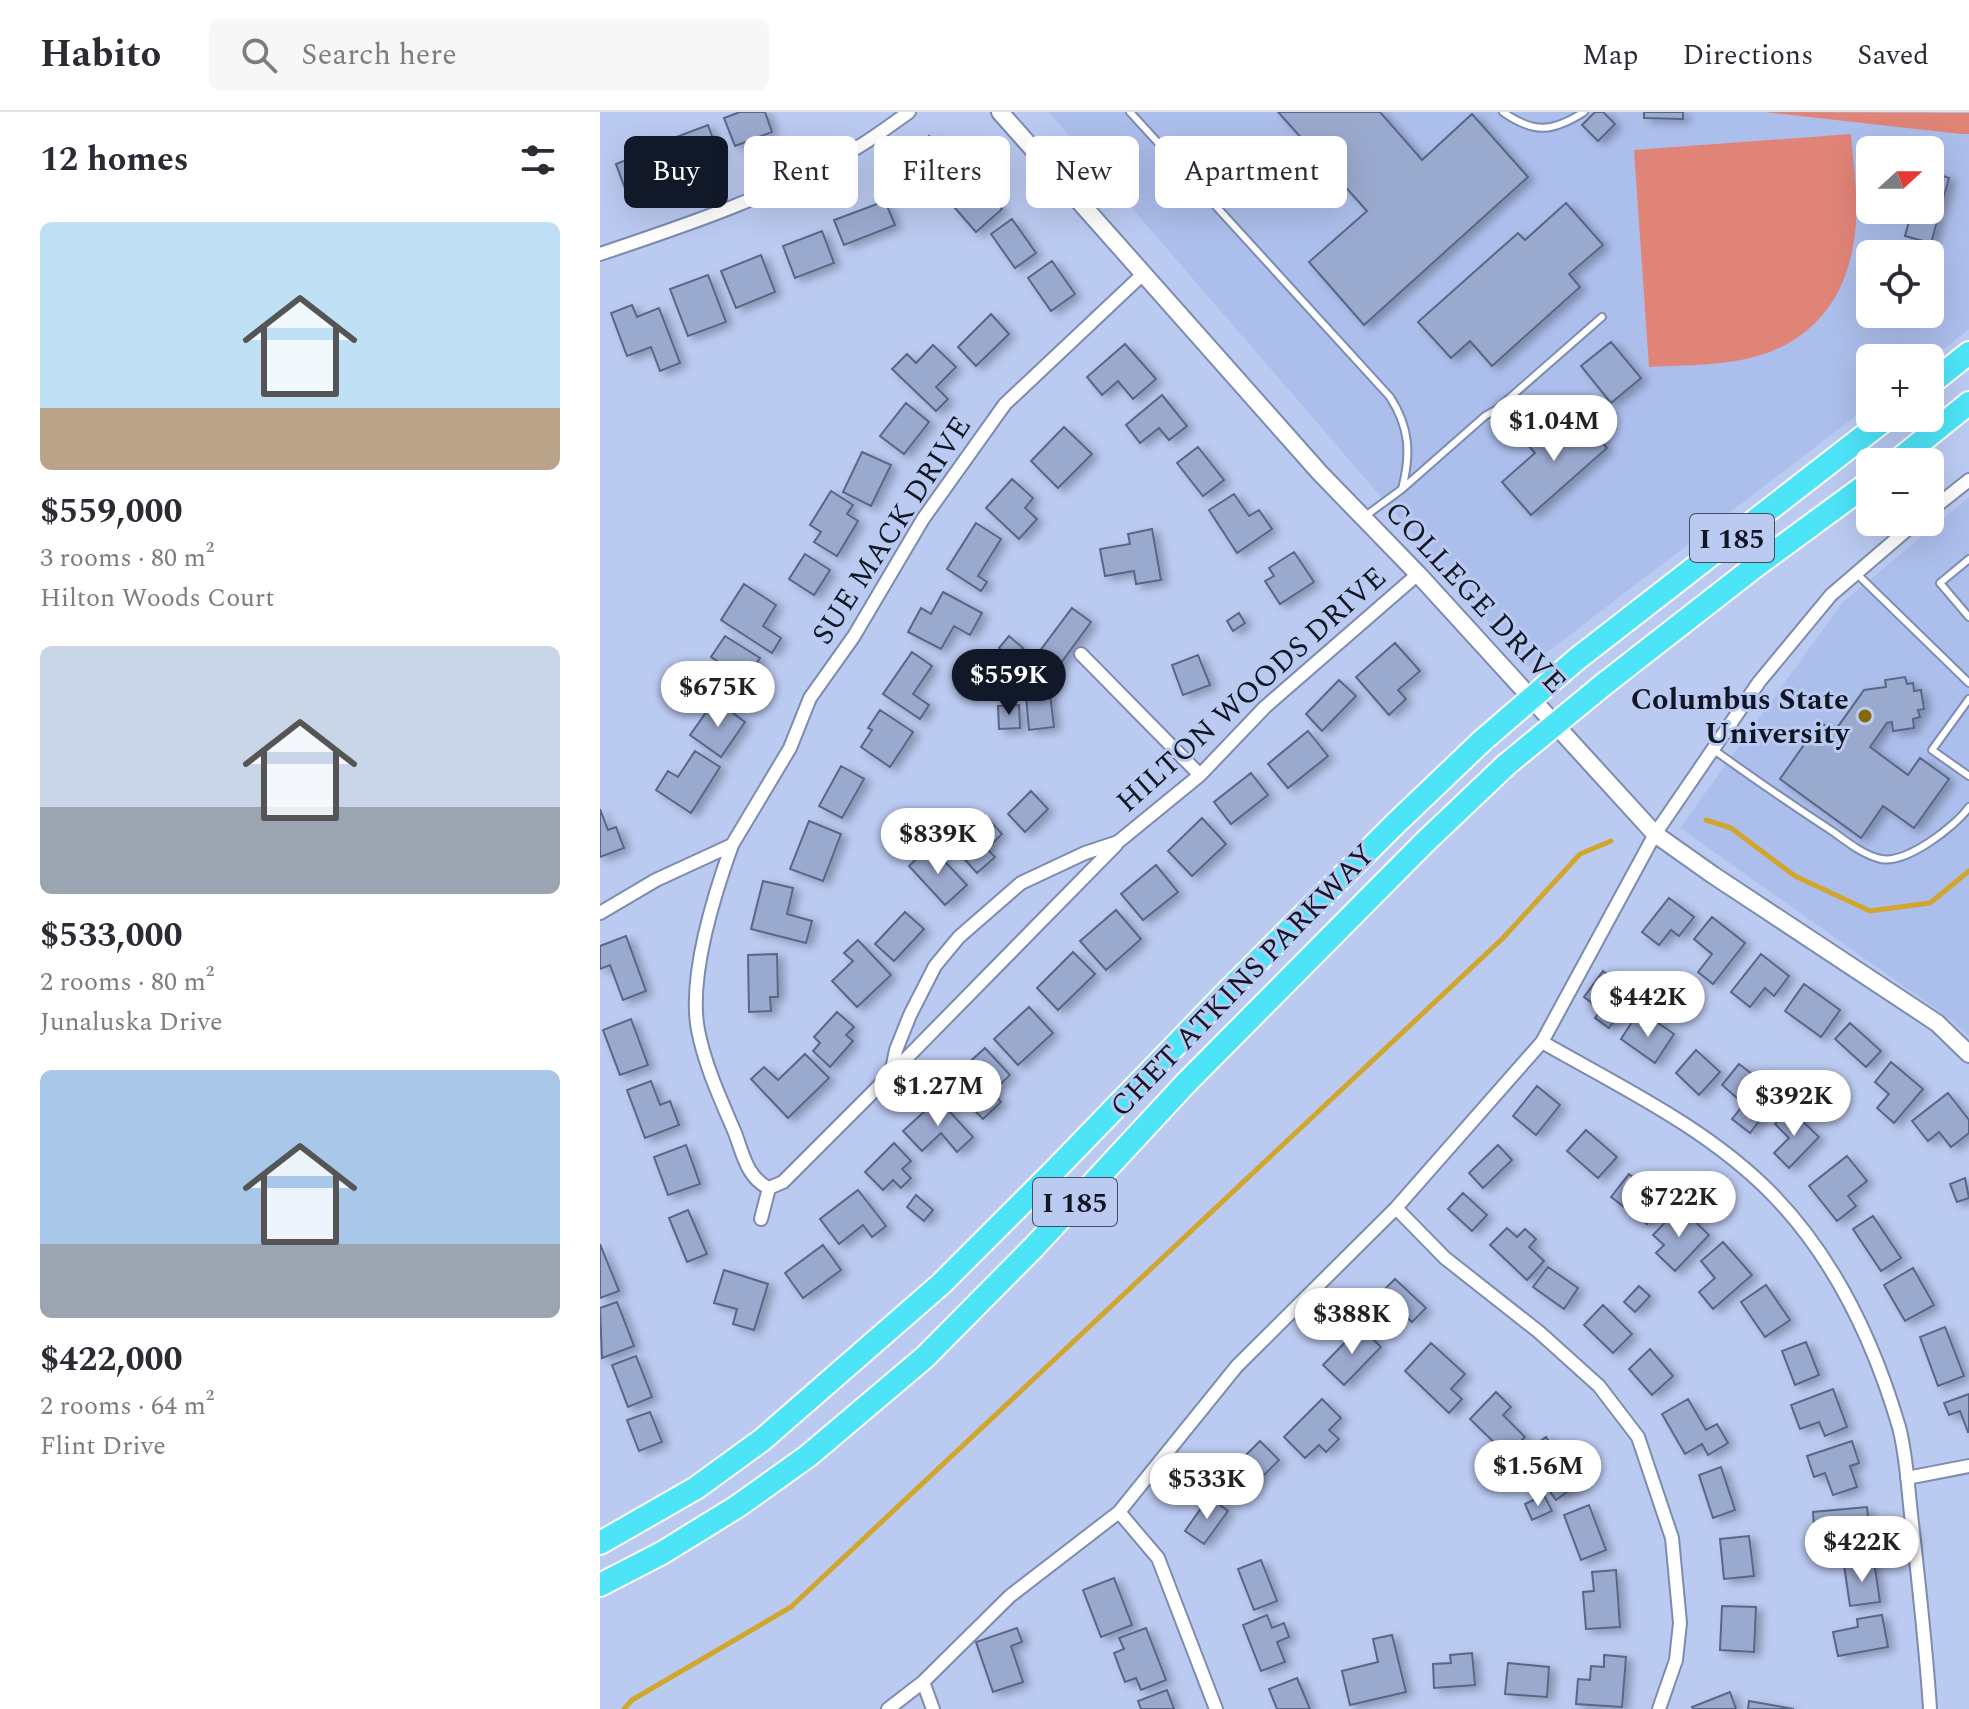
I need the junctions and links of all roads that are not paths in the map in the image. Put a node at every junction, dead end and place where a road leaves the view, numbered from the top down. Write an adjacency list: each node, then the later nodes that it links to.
1 (909, 112): 6 (street)
2 (1000, 112): 7 (street, COLLEGE DRIVE)
3 (1130, 112): 15 (lane)
4 (1503, 112): 5 (lane)
5 (1584, 112)
6 (600, 254)
7 (1142, 275): 18 (street, COLLEGE DRIVE); 33 (street, SUE MACK DRIVE)
8 (1602, 317): 15 (lane)
9 (1966, 355): 10 (highway)
10 (1944, 373)
11 (1969, 403): 13 (highway)
12 (1869, 432): 44 (highway, CHET ATKINS PARKWAY / I 185, bridge)
13 (1913, 448)
14 (1969, 480): 17 (street)
15 (1402, 489): 18 (lane)
16 (1856, 492): 45 (highway, CHET ATKINS PARKWAY / I 185, bridge)
17 (1944, 500)
18 (1364, 517): 22 (street, COLLEGE DRIVE)
19 (1900, 536): 21 (street)
20 (1969, 559): 23 (lane)
21 (1856, 573): 25 (lane); 27 (street)
22 (1418, 574): 28 (street, HILTON WOODS DRIVE); 31 (street, COLLEGE DRIVE)
23 (1969, 617)
24 (1081, 654): 28 (street)
25 (1969, 682)
26 (1969, 699): 29 (lane)
27 (1714, 750): 30 (lane); 31 (street)
28 (1200, 775): 32 (street, HILTON WOODS DRIVE)
29 (1969, 776)
30 (1969, 807)
31 (1655, 834): 35 (street); 36 (street, COLLEGE DRIVE)
32 (1118, 842): 37 (street, HILTON WOODS DRIVE); 37 (street, HILTON WOODS DRIVE)
33 (732, 845): 34 (street); 38 (street, SUE MACK DRIVE)
34 (600, 913)
35 (1542, 1042): 39 (street); 42 (street)
36 (1969, 1054)
37 (891, 1074): 38 (street, HILTON WOODS DRIVE)
38 (769, 1188): 40 (street)
39 (1396, 1208): 43 (street); 50 (street)
40 (761, 1219)
41 (1969, 1466): 42 (street)
42 (1907, 1478): 51 (street)
43 (1119, 1512): 46 (street); 49 (street)
44 (600, 1543)
45 (600, 1585)
46 (923, 1682): 47 (street); 48 (street)
47 (888, 1709)
48 (933, 1709)
49 (1216, 1709)
50 (1659, 1709)
51 (1930, 1709)

